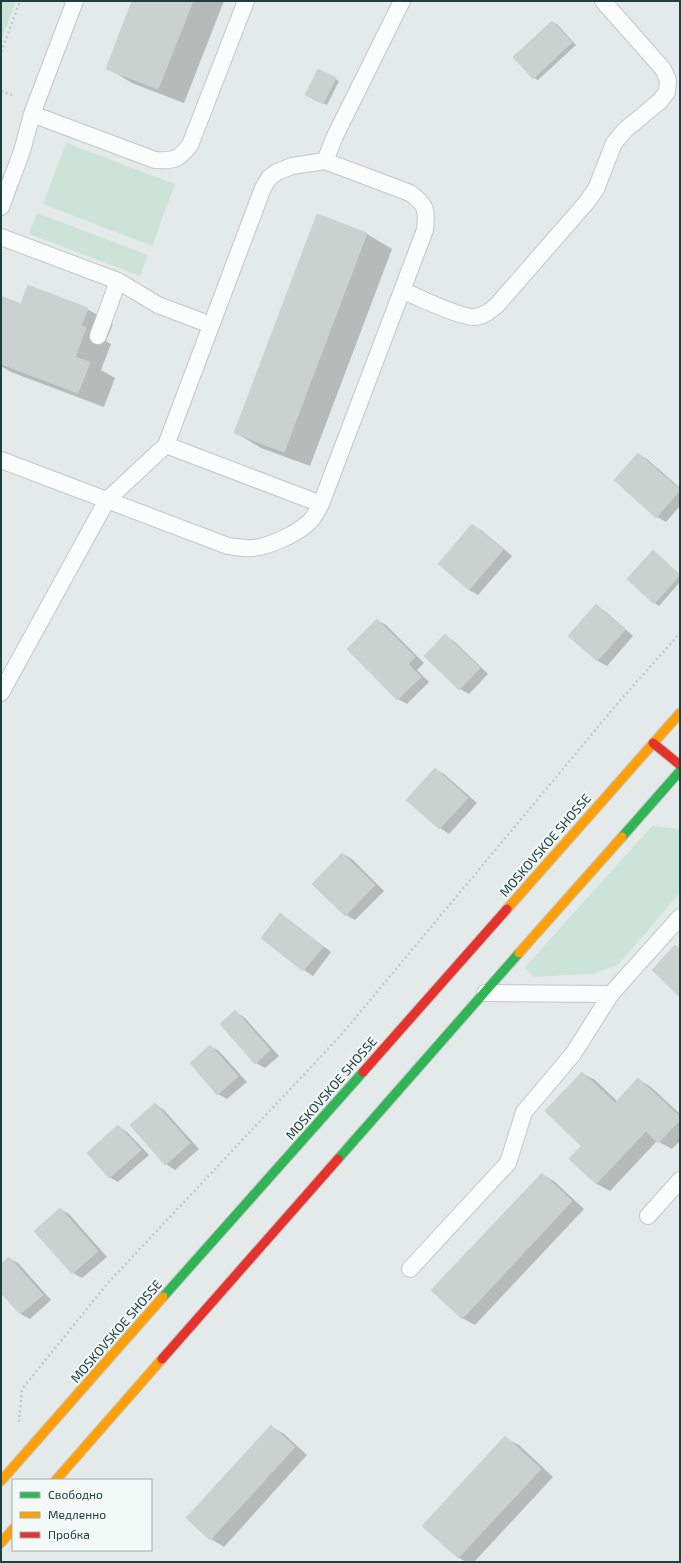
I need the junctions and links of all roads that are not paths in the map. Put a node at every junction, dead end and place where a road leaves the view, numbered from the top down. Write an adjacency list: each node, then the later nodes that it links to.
1 (75, 1): 5 (lane)
2 (246, 1): 5 (lane)
3 (402, 1): 6 (lane)
4 (603, 1): 10 (lane)
5 (32, 114): 7 (lane)
6 (324, 161): 10 (lane); 11 (lane)
7 (1, 207)
8 (1, 238): 9 (lane)
9 (118, 281): 11 (lane); 12 (lane)
10 (402, 290): 16 (lane)
11 (211, 326): 13 (lane)
12 (98, 336)
13 (166, 445): 15 (lane); 16 (lane)
14 (1, 460): 15 (lane)
15 (107, 500): 16 (lane); 17 (lane)
16 (321, 504)
17 (1, 693)
18 (680, 712): 19 (main road, MOSKOVSKOE SHOSSE)
19 (653, 743): 20 (main road); 29 (main road, MOSKOVSKOE SHOSSE)
20 (680, 765)
21 (680, 771): 23 (main road)
22 (680, 917): 24 (lane)
23 (485, 993): 24 (lane); 28 (main road)
24 (611, 994): 27 (lane)
25 (680, 1180): 26 (lane)
26 (648, 1216)
27 (410, 1270)
28 (57, 1479)
29 (1, 1481)
30 (12, 1530): 31 (main road)
31 (1, 1543)

